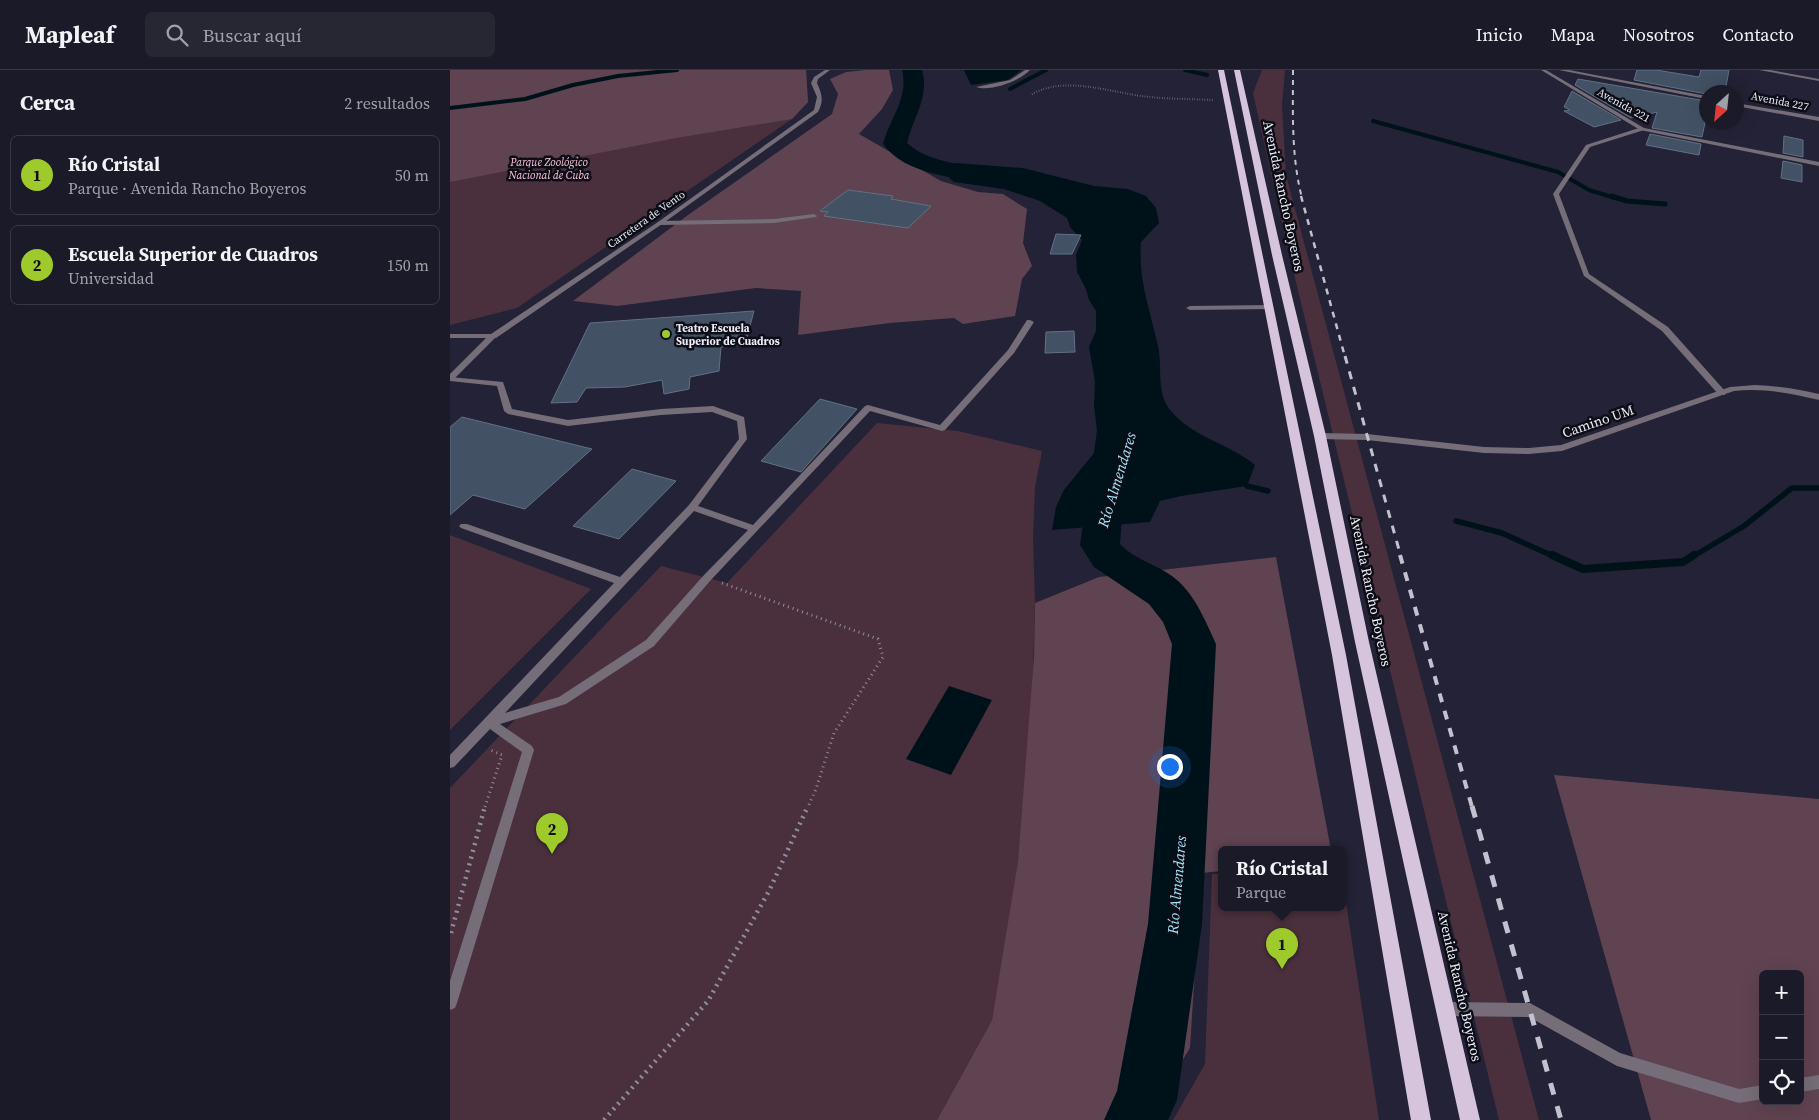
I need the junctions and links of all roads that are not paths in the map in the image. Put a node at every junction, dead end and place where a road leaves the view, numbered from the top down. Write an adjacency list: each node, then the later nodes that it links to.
1 (828, 70): 20 (street, Carretera de Vento)
2 (1028, 70): 12 (street)
3 (1221, 70): 21 (highway)
4 (1237, 70): 13 (highway, Avenida Rancho Boyeros)
5 (1247, 70): 13 (highway)
6 (1543, 70): 17 (street, Avenida 221)
7 (1561, 70): 14 (street)
8 (1761, 70): 11 (street)
9 (1786, 70): 10 (street)
10 (1819, 76)
11 (1819, 80)
12 (979, 87)
13 (1242, 92): 29 (highway, Avenida Rancho Boyeros)
14 (1699, 97)
15 (1744, 105): 16 (street, Avenida 227)
16 (1819, 119)
17 (1642, 129): 18 (street, Avenida 221); 27 (street)
18 (1819, 164)
19 (814, 216): 20 (street)
20 (660, 223): 25 (street, Carretera de Vento)
21 (1269, 307): 22 (street); 41 (highway)
22 (1190, 308)
23 (1030, 322): 32 (street)
24 (450, 336): 25 (street)
25 (493, 336): 26 (street, Carretera de Vento)
26 (450, 379): 30 (street)
27 (1722, 393): 28 (street, Camino UM); 29 (street, Camino UM)
28 (1819, 397)
29 (1320, 436): 37 (highway, Avenida Rancho Boyeros)
30 (692, 507): 32 (street); 33 (street)
31 (464, 526): 33 (street)
32 (754, 529): 34 (street)
33 (621, 581): 34 (street)
34 (489, 722): 35 (street); 36 (street)
35 (450, 763)
36 (450, 1003)
37 (1446, 1009): 40 (street); 42 (highway, Avenida Rancho Boyeros)
38 (1819, 1082): 39 (street)
39 (1804, 1084)
40 (1759, 1093)
41 (1422, 1120)
42 (1470, 1120)

